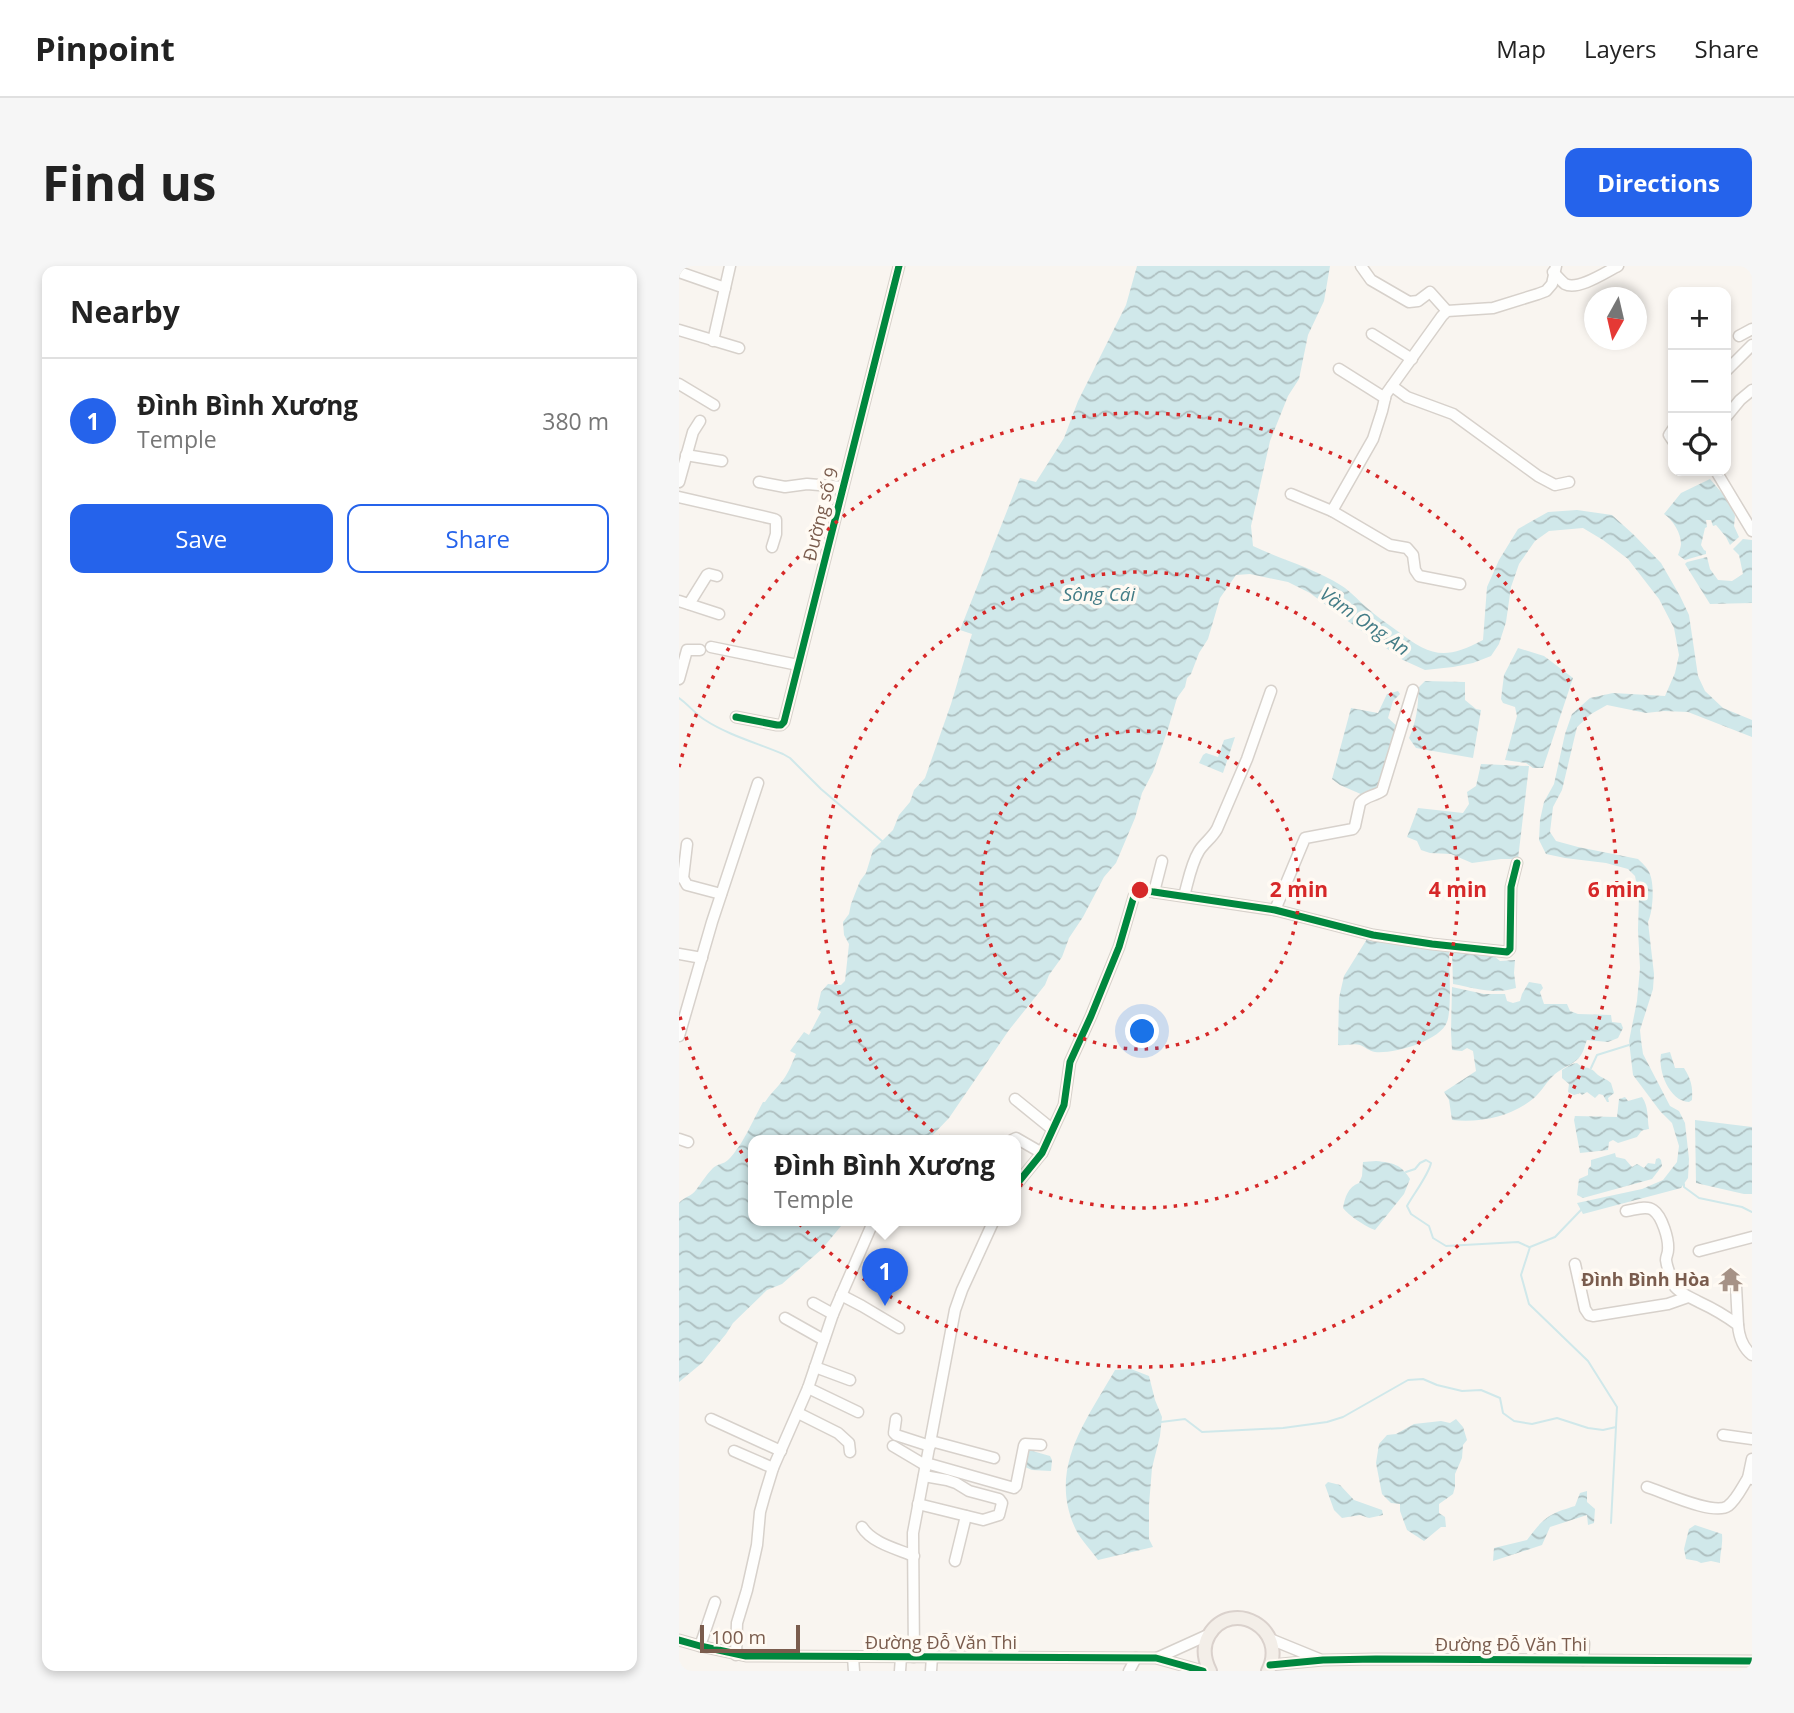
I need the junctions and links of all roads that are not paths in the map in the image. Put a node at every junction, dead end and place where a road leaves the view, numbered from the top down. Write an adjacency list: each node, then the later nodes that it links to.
1 (730, 266): 7 (street)
2 (899, 266): 32 (street, Đường số 9)
3 (1361, 266): 8 (street)
4 (1618, 266): 5 (street)
5 (1555, 269): 8 (street)
6 (679, 272): 7 (street)
7 (725, 288): 13 (street)
8 (1447, 311): 16 (street)
9 (1752, 329): 12 (street)
10 (679, 330): 13 (street)
11 (1372, 334): 16 (street)
12 (1739, 335)
13 (713, 341): 15 (street)
14 (1751, 347): 17 (street)
15 (739, 348)
16 (1412, 359): 20 (street)
17 (1731, 366)
18 (1339, 369): 22 (street)
19 (679, 384): 23 (street)
20 (1392, 386): 22 (street); 31 (street)
21 (1752, 390): 24 (street)
22 (1385, 398): 35 (street)
23 (714, 405)
24 (1729, 413)
25 (700, 421): 26 (street)
26 (686, 455): 27 (street); 29 (street)
27 (722, 461)
28 (1719, 476): 36 (street)
29 (679, 482)
30 (759, 482): 32 (street)
31 (1569, 482)
32 (843, 487): 44 (street, Đường số 9)
33 (1291, 495): 35 (street)
34 (679, 496): 37 (street)
35 (1332, 511): 39 (street)
36 (1752, 531)
37 (772, 547)
38 (717, 576): 40 (street)
39 (1460, 584)
40 (684, 603): 41 (street)
41 (719, 614)
42 (711, 647): 44 (street)
43 (700, 650): 45 (street)
44 (798, 664): 48 (street, Đường số 9)
45 (679, 679)
46 (1413, 690): 57 (street)
47 (1271, 691): 56 (street)
48 (736, 717)
49 (758, 783): 55 (street)
50 (687, 844): 53 (street)
51 (1162, 861): 54 (street)
52 (1517, 863): 57 (street)
53 (681, 878): 55 (street)
54 (1154, 892): 56 (street); 62 (street)
55 (722, 894): 59 (street)
56 (1184, 896): 57 (street)
57 (1275, 911)
58 (679, 954): 59 (street)
59 (702, 958): 60 (street)
60 (679, 1036)
61 (1015, 1099): 62 (street)
62 (1052, 1129): 64 (street)
63 (1021, 1141): 64 (street)
64 (1042, 1153): 65 (street)
65 (1021, 1179)
66 (1626, 1211): 74 (street)
67 (871, 1226): 73 (street)
68 (990, 1226): 91 (street)
69 (1752, 1237): 70 (street)
70 (1699, 1251)
71 (1575, 1265): 74 (street)
72 (1736, 1286): 78 (street)
73 (841, 1296): 76 (street); 79 (street)
74 (1688, 1297): 78 (street)
75 (813, 1303): 76 (street)
76 (833, 1314): 80 (street)
77 (785, 1318): 80 (street)
78 (1738, 1325): 81 (street)
79 (899, 1328)
80 (824, 1340): 82 (street)
81 (1752, 1355)
82 (815, 1367): 83 (street); 84 (street)
83 (850, 1380)
84 (808, 1388): 85 (street); 86 (street)
85 (858, 1412)
86 (798, 1413): 95 (street); 96 (street)
87 (711, 1419): 95 (street)
88 (896, 1419): 91 (street)
89 (1724, 1435): 90 (street)
90 (1752, 1439)
91 (930, 1443): 97 (street); 100 (street)
92 (1041, 1445): 100 (street)
93 (893, 1447): 100 (street)
94 (734, 1451): 99 (street)
95 (781, 1451): 99 (street)
96 (850, 1452)
97 (993, 1458)
98 (1752, 1459): 101 (street)
99 (773, 1468): 114 (street)
100 (925, 1468): 103 (street); 104 (street)
101 (1750, 1479): 102 (street)
102 (1647, 1487)
103 (918, 1504): 104 (street); 106 (street)
104 (966, 1516): 107 (street)
105 (862, 1527): 106 (street)
106 (913, 1556): 117 (street)
107 (955, 1561)
108 (715, 1602): 113 (street)
109 (1210, 1634): 110 (main road); 120 (street, Đường Đỗ Văn Thi); 130 (main road)
110 (1270, 1639): 121 (street, Đường Đỗ Văn Thi); 124 (main road)
111 (679, 1640): 113 (street, Đường Đỗ Văn Thi)
112 (1584, 1643): 122 (street)
113 (699, 1646): 114 (street, Đường Đỗ Văn Thi)
114 (736, 1655): 115 (street, Đường Đỗ Văn Thi)
115 (853, 1657): 116 (street, Đường Đỗ Văn Thi); 125 (street)
116 (901, 1657): 117 (street, Đường Đỗ Văn Thi); 126 (street)
117 (914, 1657): 118 (street, Đường Đỗ Văn Thi)
118 (932, 1657): 119 (street, Đường Đỗ Văn Thi); 127 (street)
119 (1136, 1658): 120 (street, Đường Đỗ Văn Thi); 128 (street)
120 (1156, 1658): 129 (street, Đường Đỗ Văn Thi)
121 (1323, 1660): 122 (street, Đường Đỗ Văn Thi); 124 (street, Đường Đỗ Văn Thi)
122 (1583, 1660): 123 (street, Đường Đỗ Văn Thi)
123 (1752, 1661)
124 (1271, 1669)
125 (854, 1671)
126 (900, 1671)
127 (931, 1671)
128 (1129, 1671)
129 (1203, 1671)
130 (1210, 1671)

